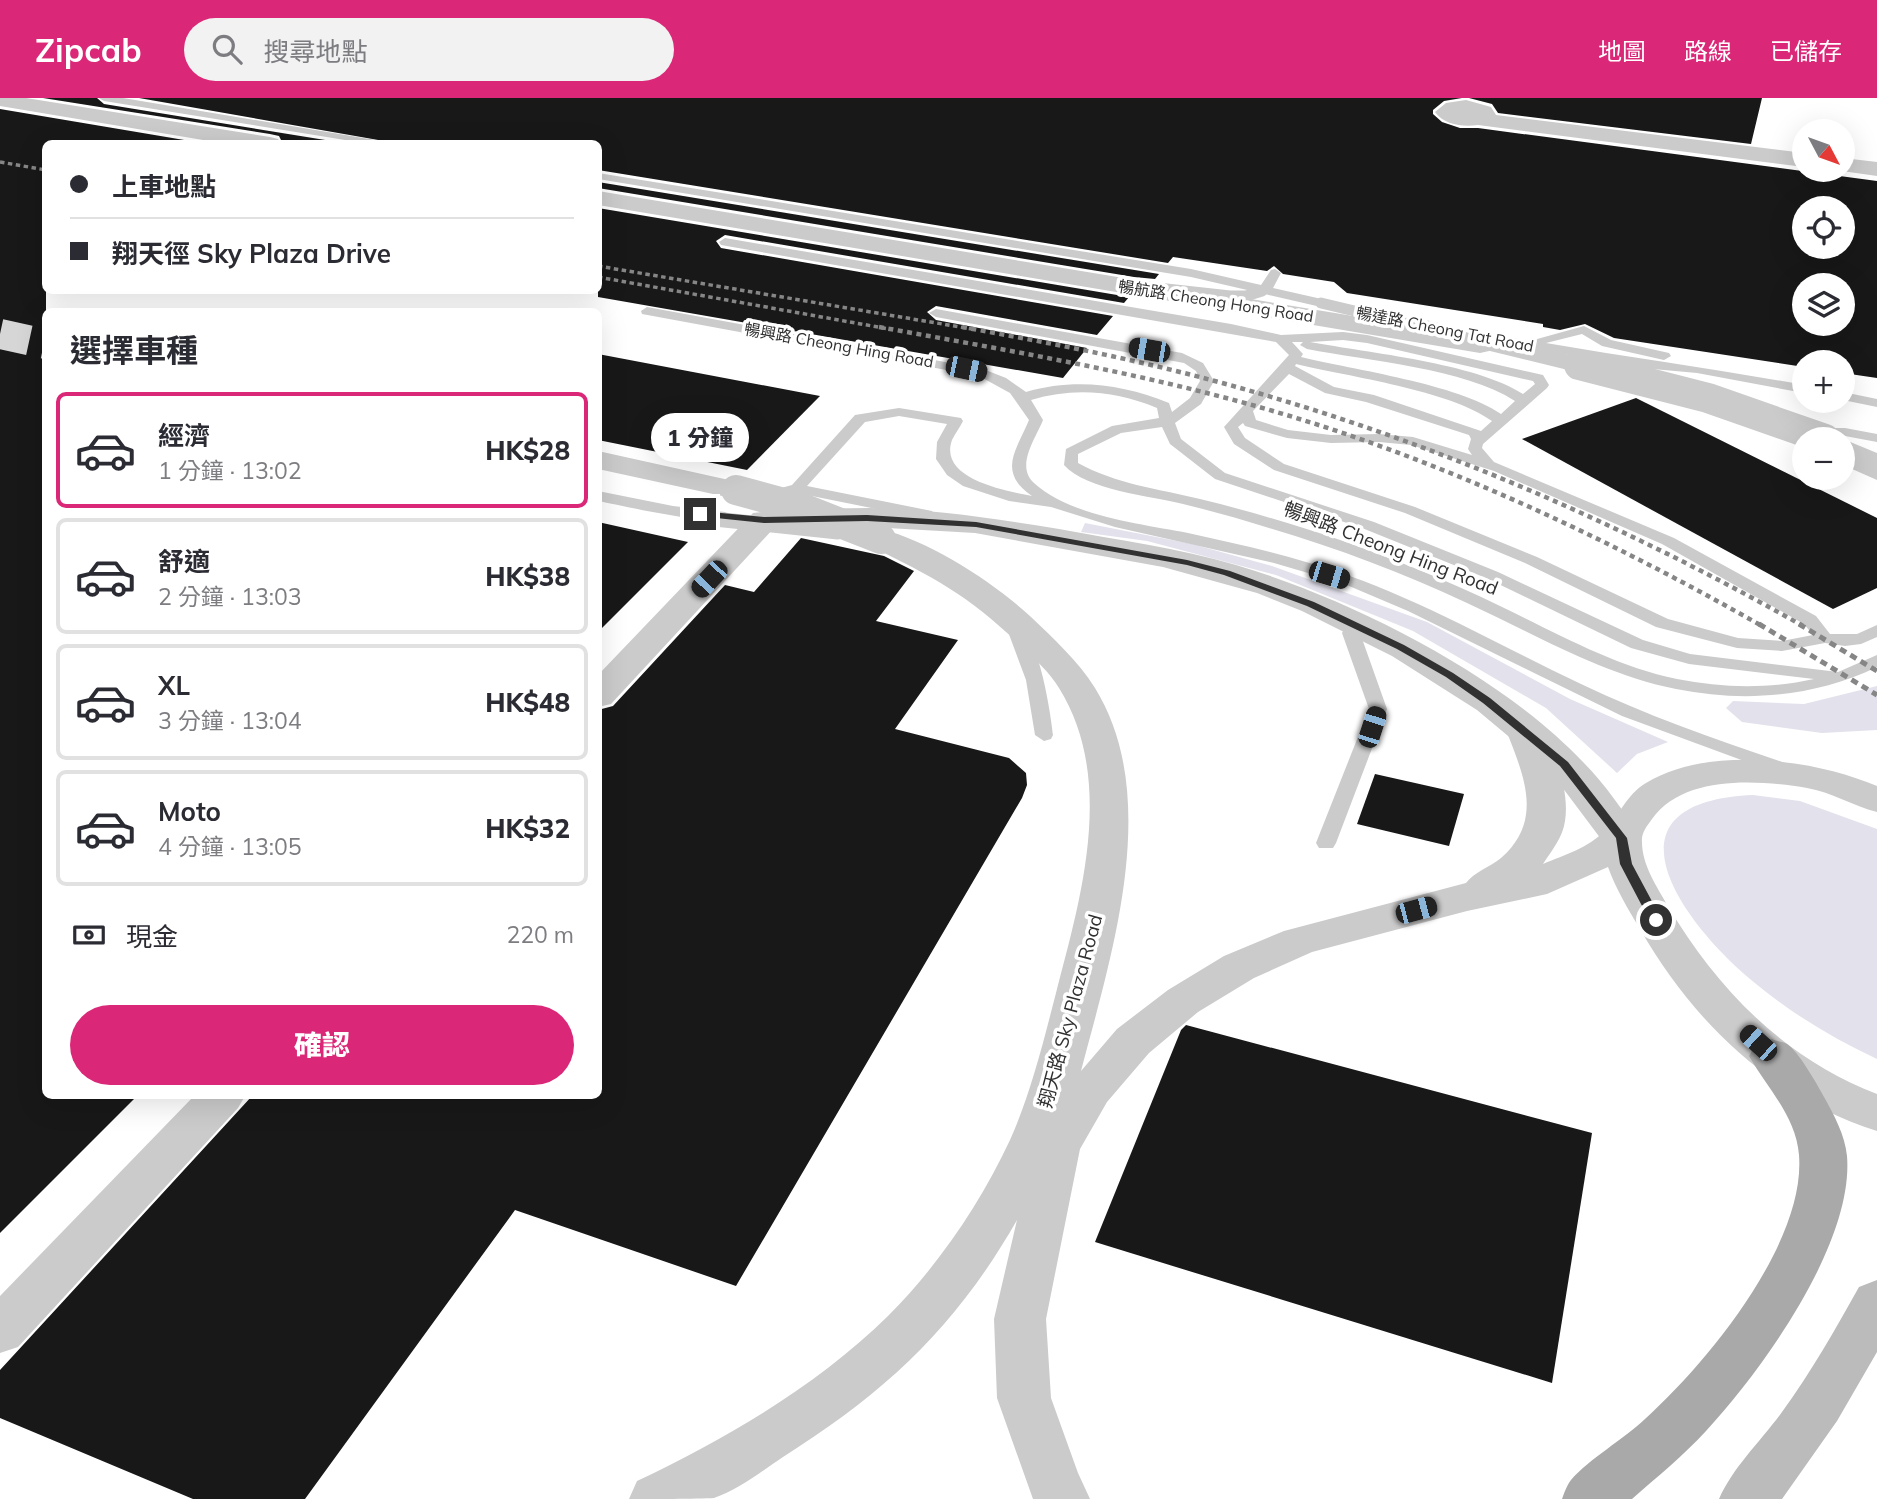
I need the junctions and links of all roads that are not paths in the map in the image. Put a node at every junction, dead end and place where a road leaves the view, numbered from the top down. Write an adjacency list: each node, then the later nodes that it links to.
1 (104, 98): 4 (lane)
2 (0, 100): 3 (street)
3 (245, 140)
4 (369, 140)
5 (1792, 152): 6 (street)
6 (1792, 159)
7 (1855, 160): 8 (street)
8 (1877, 163)
9 (1855, 166): 10 (street)
10 (1877, 169)
11 (602, 177): 15 (lane)
12 (602, 199): 16 (street, 暢航路 Cheong Hong Road)
13 (724, 242): 19 (lane)
14 (1085, 274): 20 (lane, 暢達路 Cheong Tat Road)
15 (1270, 282): 16 (lane, bridge); 22 (lane, bridge)
16 (1112, 284): 22 (street, 暢航路 Cheong Hong Road, bridge)
17 (647, 311): 25 (lane, 暢興路 Cheong Hing Road)
18 (936, 313): 31 (lane)
19 (1281, 339): 21 (lane); 27 (lane); 27 (lane)
20 (1525, 345): 23 (lane, 暢達路 Cheong Tat Road); 23 (lane)
21 (1291, 364): 29 (lane); 30 (lane); 35 (lane)
22 (1579, 365): 32 (street, 暢航路 Cheong Hong Road, bridge)
23 (1697, 369): 24 (lane, 暢達路 Cheong Tat Road)
24 (1792, 387)
25 (1025, 397): 31 (lane); 46 (lane)
26 (1855, 398): 28 (lane)
27 (1524, 401): 30 (lane)
28 (1877, 403)
29 (1246, 410): 39 (lane); 55 (lane)
30 (1501, 421): 35 (lane)
31 (1167, 422): 57 (lane); 57 (lane, 暢興路 Cheong Hing Road)
32 (1792, 427)
33 (1855, 435): 34 (lane)
34 (1877, 438)
35 (1479, 440): 39 (lane)
36 (1855, 454): 38 (street)
37 (602, 461): 50 (street, 翔天路 Sky Plaza Road, bridge)
38 (1877, 464)
39 (1489, 465): 55 (lane)
40 (1855, 465): 42 (lane)
41 (602, 469): 43 (lane)
42 (1877, 475)
43 (797, 488): 46 (lane); 49 (lane)
44 (602, 500): 50 (lane, 翔天路 Sky Plaza Road, bridge)
45 (602, 500): 48 (lane)
46 (1055, 505): 47 (lane)
47 (1080, 513): 51 (lane); 62 (lane)
48 (764, 520): 49 (street); 58 (street)
49 (976, 524): 51 (street)
50 (881, 539): 52 (street, 翔天路 Sky Plaza Road)
51 (1059, 539): 53 (street)
52 (1010, 617): 60 (lane); 72 (street, 翔天路 Sky Plaza Road)
53 (1355, 624): 59 (street); 65 (lane)
54 (1877, 630): 55 (lane)
55 (1825, 638)
56 (1877, 660): 57 (lane, 暢興路 Cheong Hing Road)
57 (1838, 676)
58 (602, 692)
59 (1524, 730): 64 (street); 66 (street)
60 (1044, 735)
61 (1877, 776): 62 (street)
62 (1812, 778): 63 (street); 64 (street)
63 (1877, 800)
64 (1621, 838): 66 (street); 67 (street)
65 (1326, 842)
66 (1467, 897): 73 (street)
67 (1772, 1056): 69 (street); 74 (main road)
68 (219, 1099): 71 (street)
69 (1877, 1113)
70 (1877, 1302): 75 (main road)
71 (0, 1331)
72 (657, 1499)
73 (1062, 1499)
74 (1590, 1499)
75 (1747, 1499)

